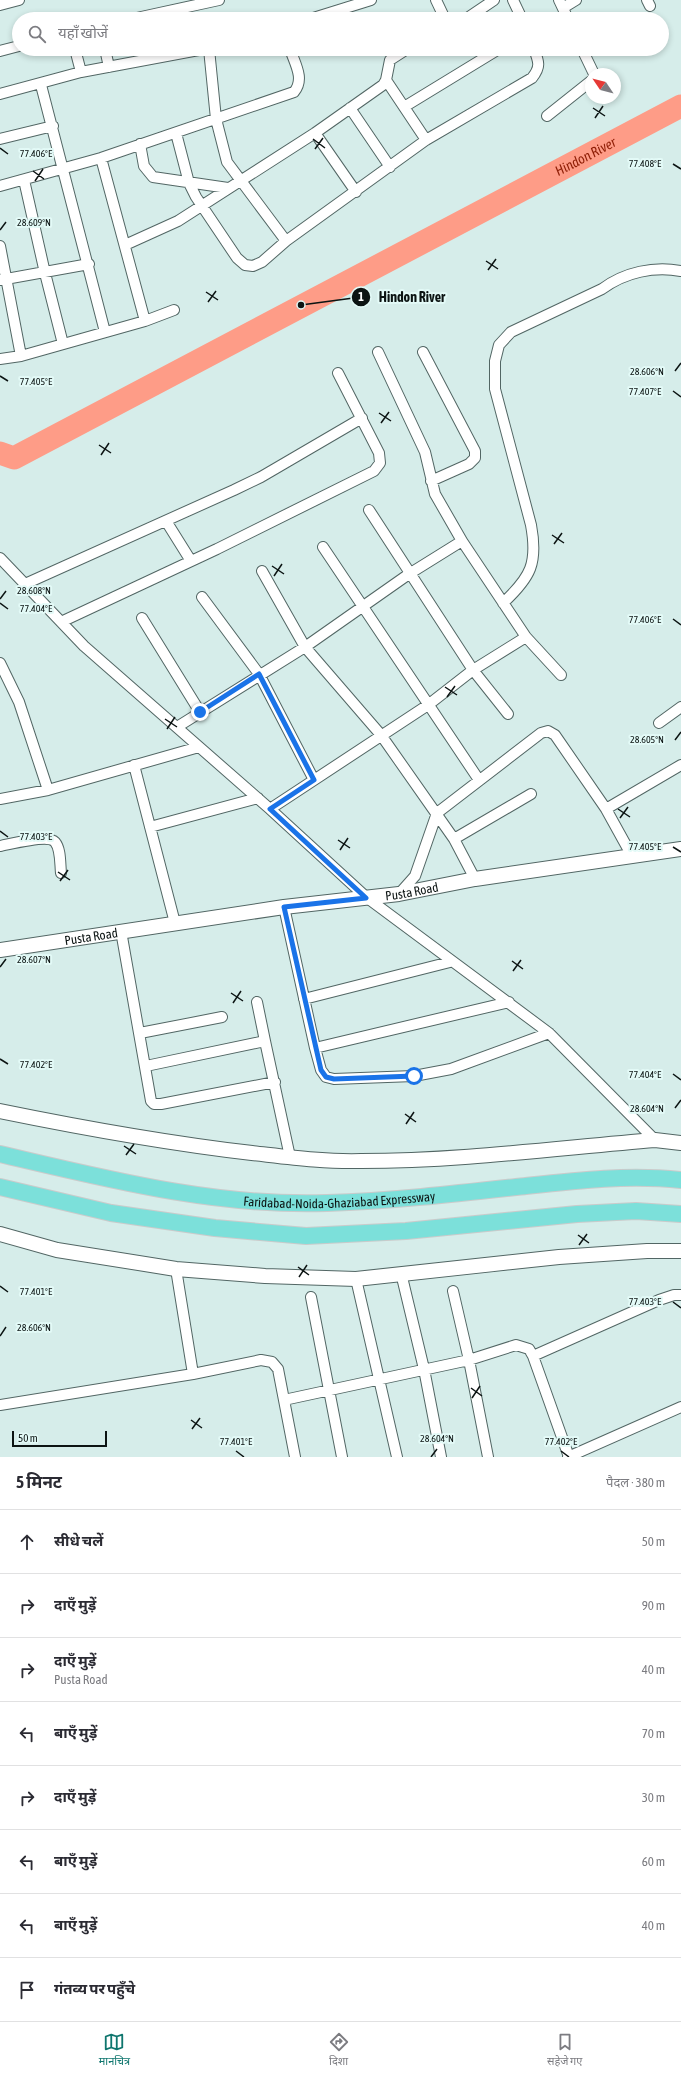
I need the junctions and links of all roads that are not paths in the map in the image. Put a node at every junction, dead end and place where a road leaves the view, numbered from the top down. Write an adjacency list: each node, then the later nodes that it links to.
1 (19, 0): 9 (street)
2 (219, 0): 10 (street)
3 (371, 0): 11 (street)
4 (436, 0): 12 (street)
5 (513, 0): 14 (street)
6 (576, 0): 8 (street)
7 (489, 2): 13 (street)
8 (561, 4)
9 (0, 5)
10 (164, 12)
11 (332, 12)
12 (442, 12)
13 (475, 12)
14 (519, 12)
15 (12, 48): 16 (street)
16 (0, 51)
17 (77, 56): 28 (street)
18 (106, 56): 26 (street)
19 (167, 56): 26 (street)
20 (210, 56): 36 (street)
21 (292, 56): 36 (street)
22 (396, 56): 29 (street)
23 (488, 56): 33 (street)
24 (537, 56): 41 (street)
25 (585, 56): 27 (street)
26 (108, 67): 28 (street)
27 (591, 68)
28 (82, 72): 30 (street)
29 (386, 80): 33 (street); 34 (street)
30 (41, 85): 32 (street); 37 (street)
31 (585, 86): 35 (street)
32 (0, 94)
33 (404, 107): 41 (street)
34 (350, 108): 39 (street); 44 (street)
35 (546, 116)
36 (216, 119): 38 (street); 47 (street)
37 (53, 126): 40 (street); 45 (street)
38 (176, 133): 42 (street); 48 (street)
39 (315, 133): 47 (street); 51 (street)
40 (0, 139)
41 (426, 140): 44 (street)
42 (140, 144): 43 (street); 48 (street)
43 (101, 158): 45 (street); 54 (street)
44 (390, 167): 51 (street)
45 (64, 169): 46 (street); 56 (street)
46 (24, 180): 49 (street); 58 (street)
47 (242, 180): 50 (street); 53 (street)
48 (189, 183): 50 (street); 52 (street)
49 (0, 186)
50 (228, 188): 52 (street)
51 (356, 192): 53 (street)
52 (201, 205): 53 (street); 54 (street)
53 (286, 241)
54 (125, 245): 61 (street)
55 (0, 246): 59 (street)
56 (89, 264): 58 (street); 62 (street)
57 (681, 271): 81 (street)
58 (44, 273): 59 (street); 63 (street)
59 (4, 279): 66 (street)
60 (174, 310): 61 (street)
61 (145, 321): 62 (street)
62 (106, 332): 63 (street)
63 (62, 344): 66 (street)
64 (378, 352): 70 (street)
65 (423, 352): 70 (street)
66 (21, 356): 67 (street)
67 (0, 359)
68 (338, 373): 69 (street)
69 (362, 418): 72 (street); 75 (street)
70 (431, 482): 73 (street)
71 (368, 510): 78 (street)
72 (166, 521): 75 (street); 79 (street)
73 (462, 541): 78 (street); 81 (street)
74 (323, 547): 82 (street)
75 (191, 561): 84 (street)
76 (2, 564): 79 (street)
77 (262, 571): 86 (street)
78 (409, 574): 82 (street); 88 (street)
79 (24, 584): 84 (street)
80 (202, 597): 89 (street)
81 (503, 603): 85 (street)
82 (363, 607): 86 (street); 91 (street)
83 (142, 618): 93 (street)
84 (61, 622): 96 (street)
85 (526, 637): 88 (street); 90 (street)
86 (305, 647): 89 (street); 97 (street)
87 (0, 663): 103 (street)
88 (473, 670): 91 (street); 94 (street)
89 (259, 674): 93 (street); 101 (street)
90 (561, 675)
91 (428, 705): 97 (street); 102 (street)
92 (681, 707): 95 (street)
93 (200, 712): 96 (street)
94 (508, 714)
95 (659, 723)
96 (177, 727): 98 (street)
97 (381, 735): 101 (street); 109 (street)
98 (199, 747): 100 (street); 105 (street)
99 (681, 765): 108 (street)
100 (134, 766): 103 (street); 110 (street)
101 (314, 780): 107 (street)
102 (479, 780): 108 (street); 109 (street)
103 (48, 790): 106 (street)
104 (531, 794): 111 (street)
105 (258, 798): 107 (street); 110 (street)
106 (0, 799)
107 (270, 809): 118 (street)
108 (606, 809): 114 (street)
109 (437, 813): 111 (street); 117 (street)
110 (150, 827): 120 (street)
111 (454, 839): 116 (street)
112 (0, 846): 115 (street)
113 (681, 849): 114 (street, Pusta Road)
114 (632, 856): 116 (street, Pusta Road)
115 (61, 873)
116 (475, 879): 117 (street, Pusta Road)
117 (399, 894): 118 (street, Pusta Road)
118 (366, 898): 119 (street, Pusta Road); 123 (street)
119 (284, 907): 120 (street, Pusta Road); 124 (street)
120 (175, 923): 121 (street, Pusta Road)
121 (121, 931): 122 (street, Pusta Road); 128 (street)
122 (0, 950)
123 (450, 962): 124 (street); 126 (street)
124 (304, 998): 131 (street)
125 (257, 1002): 130 (street)
126 (510, 1002): 129 (street); 131 (street)
127 (222, 1017): 128 (street)
128 (140, 1033): 132 (street)
129 (549, 1033): 131 (street); 135 (street)
130 (265, 1041): 132 (street); 133 (street)
131 (315, 1048)
132 (146, 1066): 133 (street)
133 (275, 1082): 138 (street)
134 (0, 1111): 138 (street)
135 (655, 1140): 136 (street); 138 (street)
136 (681, 1143)
137 (0, 1154): 139 (main road, Faridabad-Noida-Ghaziabad Expressway)
138 (290, 1157)
139 (681, 1180)
140 (0, 1187): 141 (main road)
141 (681, 1214)
142 (0, 1234): 144 (street)
143 (681, 1251): 145 (street)
144 (176, 1269): 146 (street); 153 (street)
145 (402, 1273): 146 (street); 152 (street)
146 (356, 1279): 154 (street)
147 (453, 1291): 151 (street)
148 (681, 1295): 150 (street)
149 (311, 1297): 155 (street)
150 (532, 1356): 151 (street); 164 (street)
151 (469, 1360): 152 (street); 163 (street)
152 (424, 1369): 154 (street); 162 (street)
153 (193, 1374): 156 (street); 157 (street)
154 (380, 1380): 155 (street); 161 (street)
155 (329, 1391): 156 (street); 160 (street)
156 (284, 1400): 159 (street)
157 (0, 1404)
158 (681, 1408): 164 (street)
159 (295, 1457)
160 (342, 1457)
161 (397, 1457)
162 (441, 1457)
163 (488, 1457)
164 (568, 1457)

